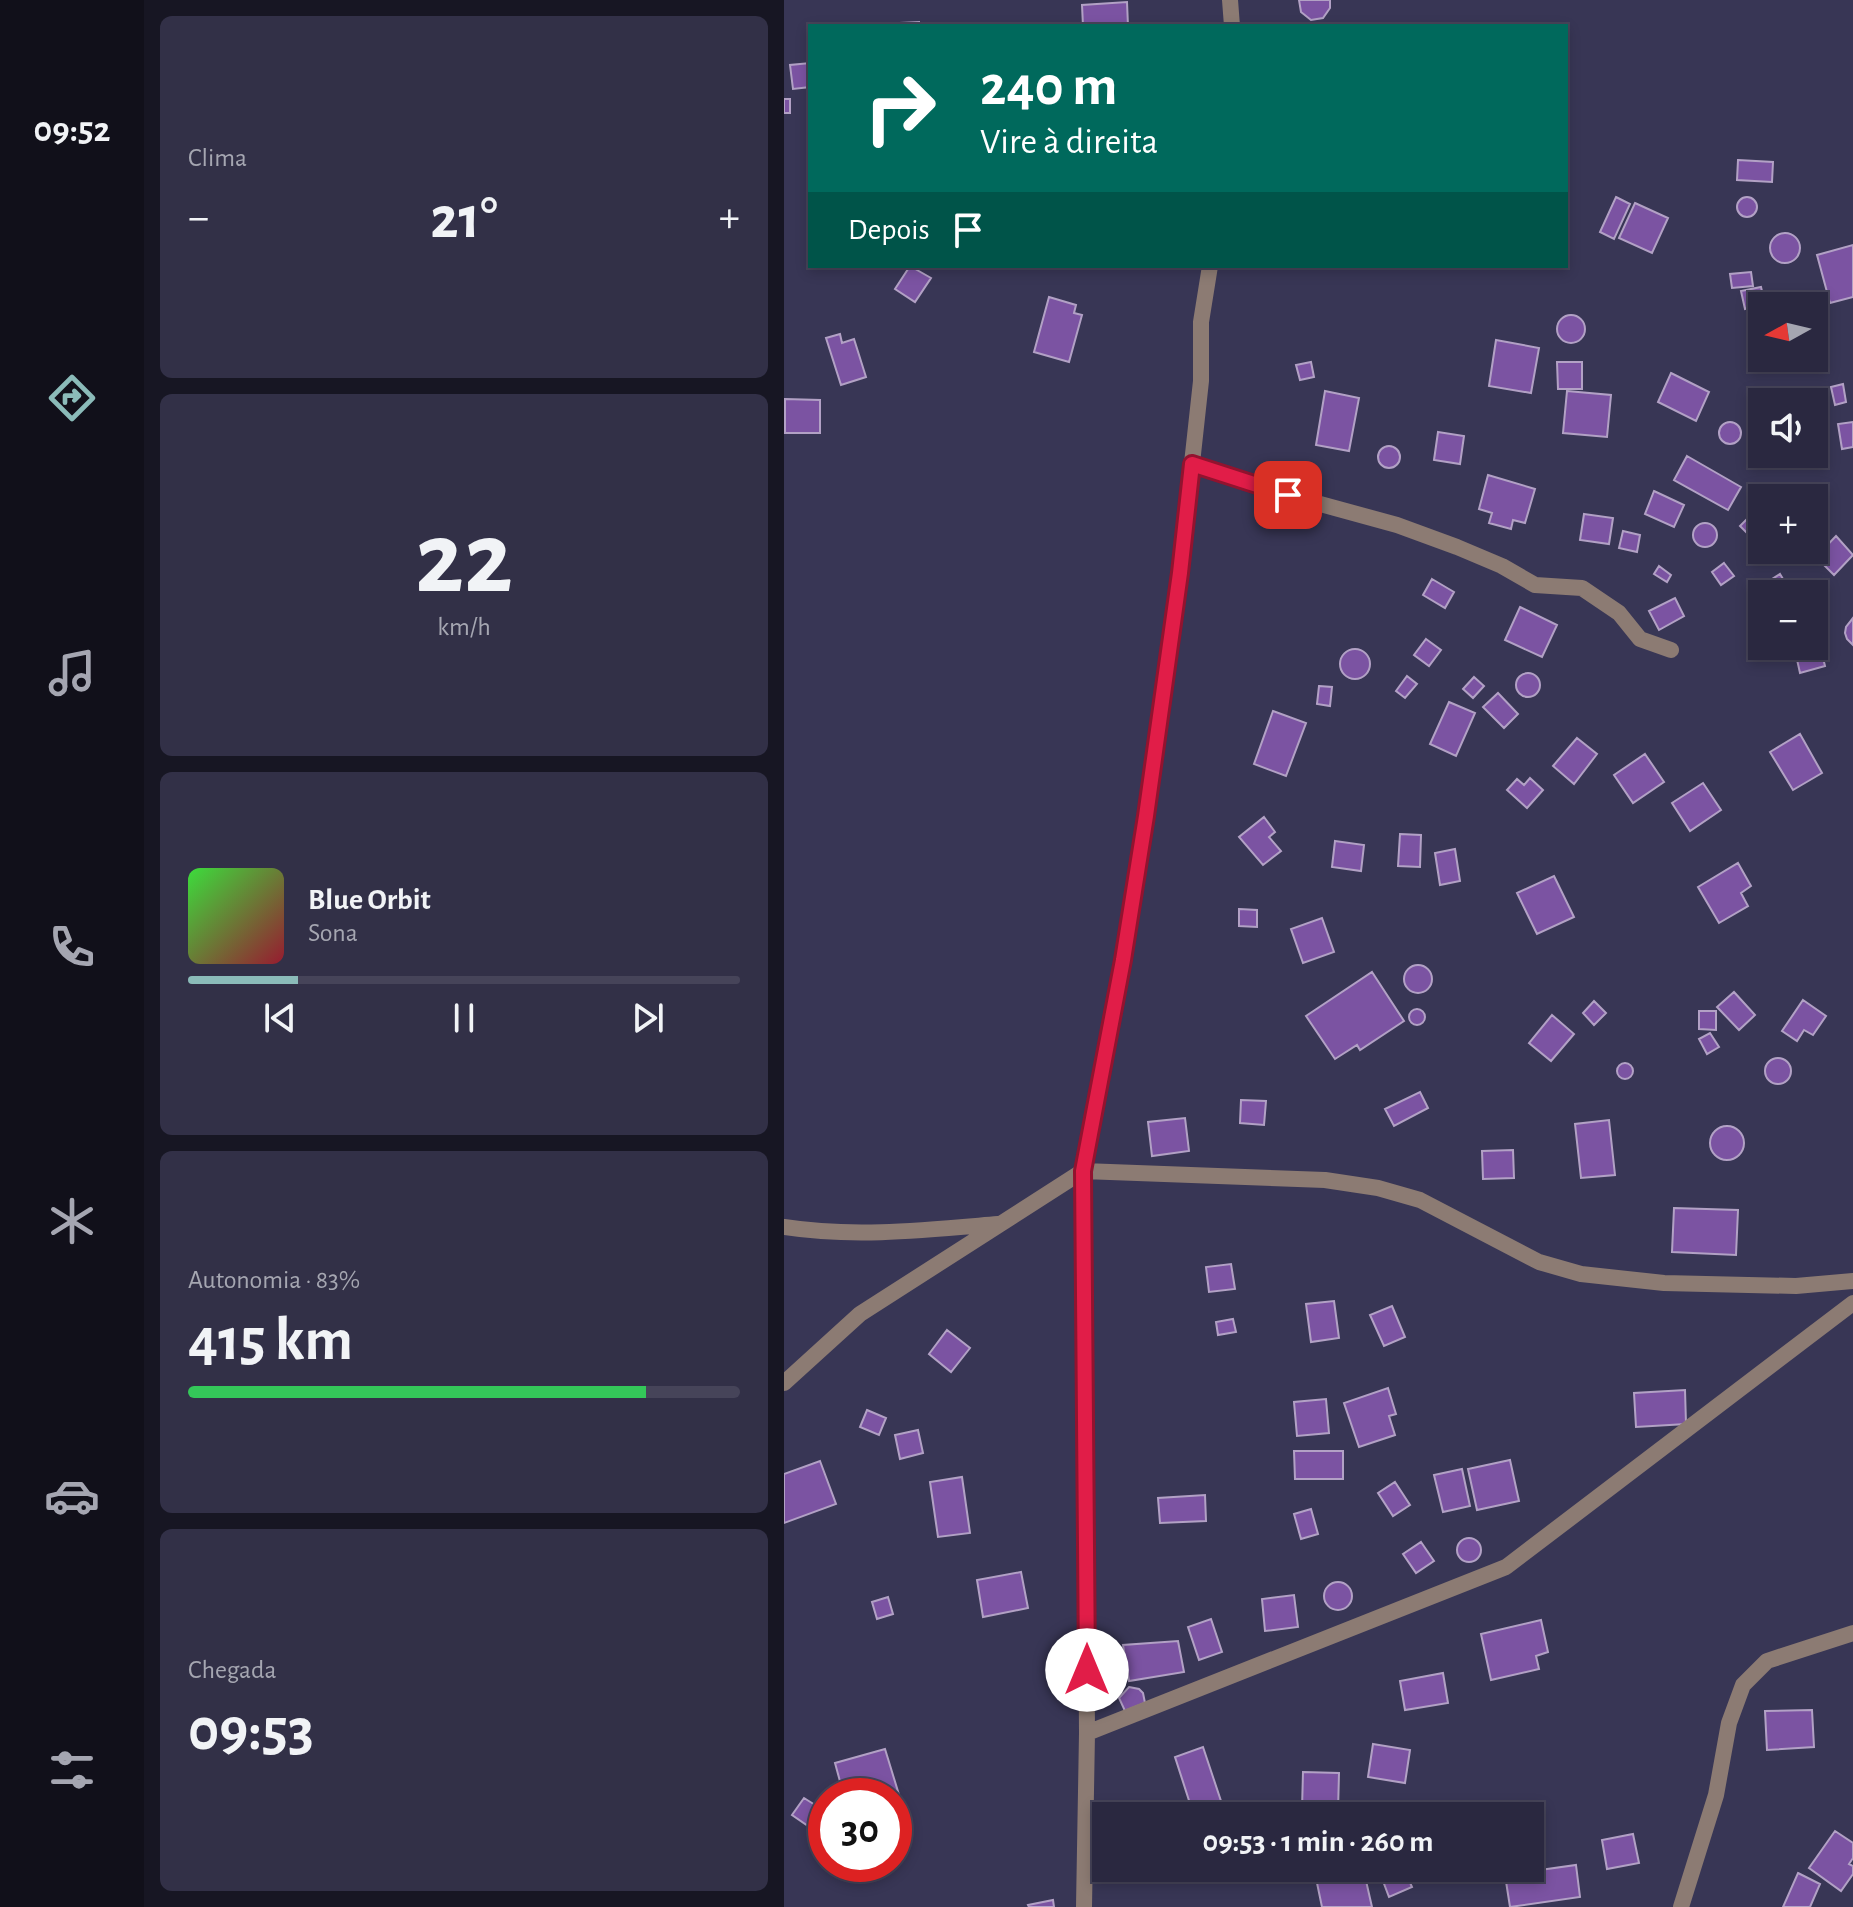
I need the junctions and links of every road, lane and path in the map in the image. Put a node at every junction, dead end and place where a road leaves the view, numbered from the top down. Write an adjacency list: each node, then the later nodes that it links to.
1 (1230, 0): 2 (street)
2 (1232, 24)
3 (1210, 268): 4 (street)
4 (1192, 464): 5 (street); 6 (street)
5 (1671, 650)
6 (1083, 1171): 7 (street); 9 (street); 13 (street)
7 (999, 1224): 8 (street); 11 (street)
8 (784, 1227)
9 (1853, 1281)
10 (1853, 1303): 13 (street)
11 (784, 1383)
12 (1853, 1633): 15 (street)
13 (1087, 1733): 14 (street)
14 (1084, 1907)
15 (1681, 1907)

